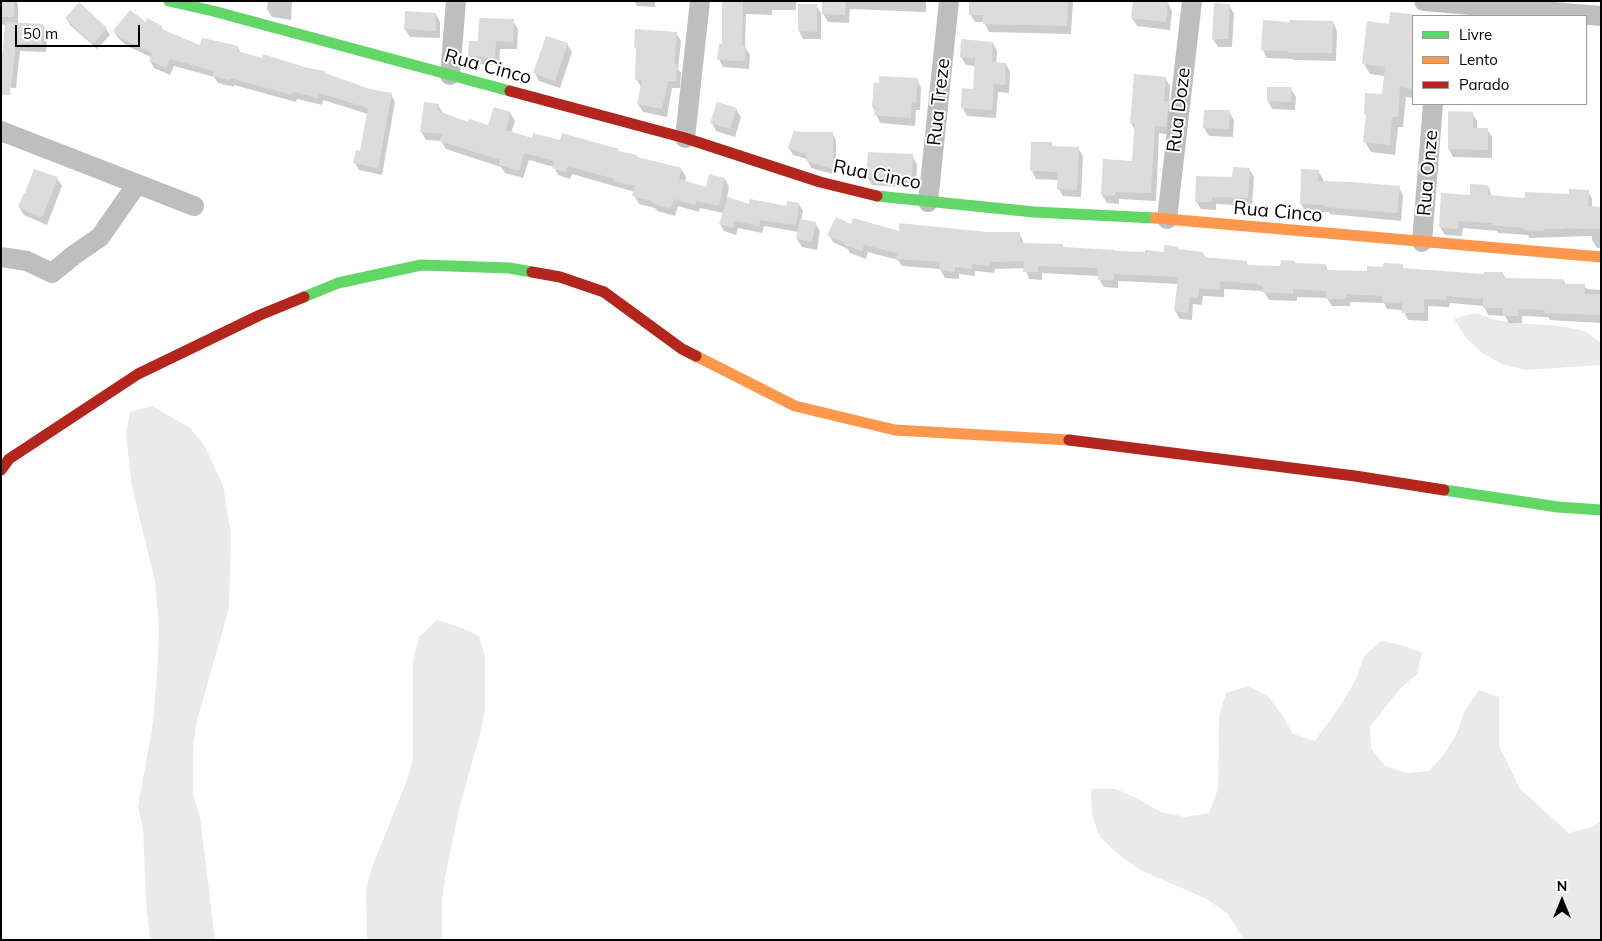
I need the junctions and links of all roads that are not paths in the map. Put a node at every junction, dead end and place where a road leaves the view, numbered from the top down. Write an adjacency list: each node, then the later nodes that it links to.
1 (169, 1): 7 (street, Rua Cinco)
2 (456, 1): 11 (street)
3 (700, 1): 14 (street)
4 (949, 1): 16 (street, Rua Treze)
5 (1192, 1): 18 (street, Rua Doze)
6 (1437, 5): 8 (street)
7 (214, 6): 11 (street, Rua Cinco)
8 (1586, 15)
9 (1587, 15): 10 (street)
10 (1601, 16)
11 (450, 75): 14 (street, Rua Cinco)
12 (1433, 105): 19 (street, Rua Onze)
13 (1, 131): 15 (street)
14 (685, 138): 16 (street, Rua Cinco)
15 (137, 184): 17 (street); 20 (street)
16 (928, 202): 18 (street, Rua Cinco)
17 (194, 206)
18 (1167, 219): 19 (street, Rua Cinco)
19 (1422, 242): 21 (street, Rua Cinco)
20 (1, 257)
21 (1601, 257)
22 (1, 470): 23 (street)
23 (1601, 510)

